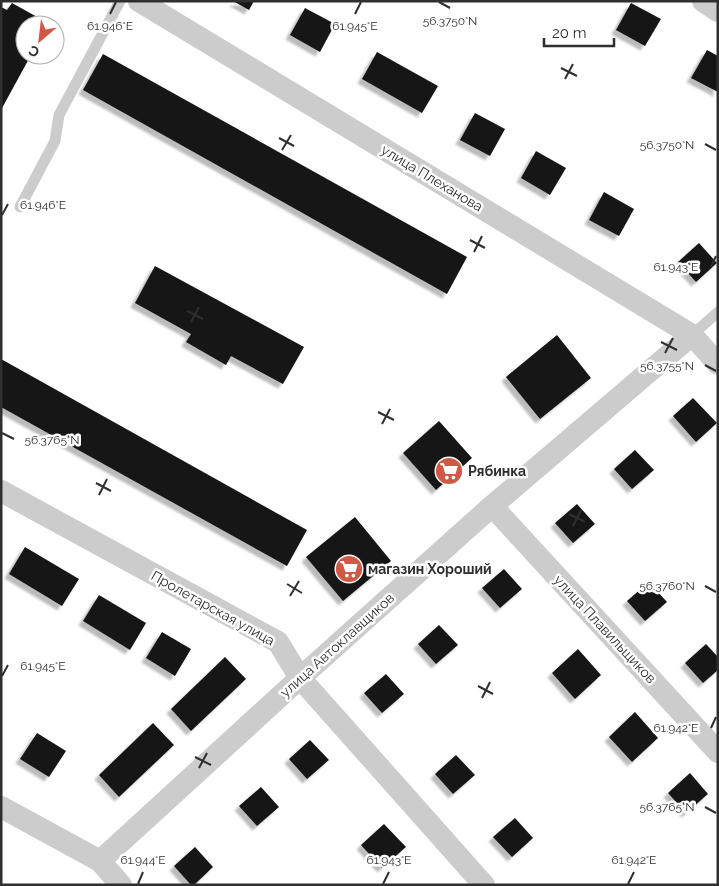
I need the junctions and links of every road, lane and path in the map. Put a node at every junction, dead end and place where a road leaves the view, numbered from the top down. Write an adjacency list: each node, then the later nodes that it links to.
1 (120, 1): 5 (lane)
2 (139, 1): 7 (street, улица Плеханова)
3 (702, 1): 4 (street)
4 (718, 11)
5 (20, 207)
6 (718, 312): 7 (lane)
7 (692, 335): 8 (street, улица Плеханова); 10 (street, улица Автоклавщиков)
8 (718, 364)
9 (1, 490): 11 (street, Пролетарская улица)
10 (492, 506): 11 (street, улица Автоклавщиков); 12 (street, улица Плавильщиков)
11 (300, 678): 14 (street, улица Автоклавщиков); 16 (street, Пролетарская улица)
12 (718, 752)
13 (1, 807): 14 (street)
14 (100, 861): 15 (street)
15 (121, 885)
16 (484, 885)

